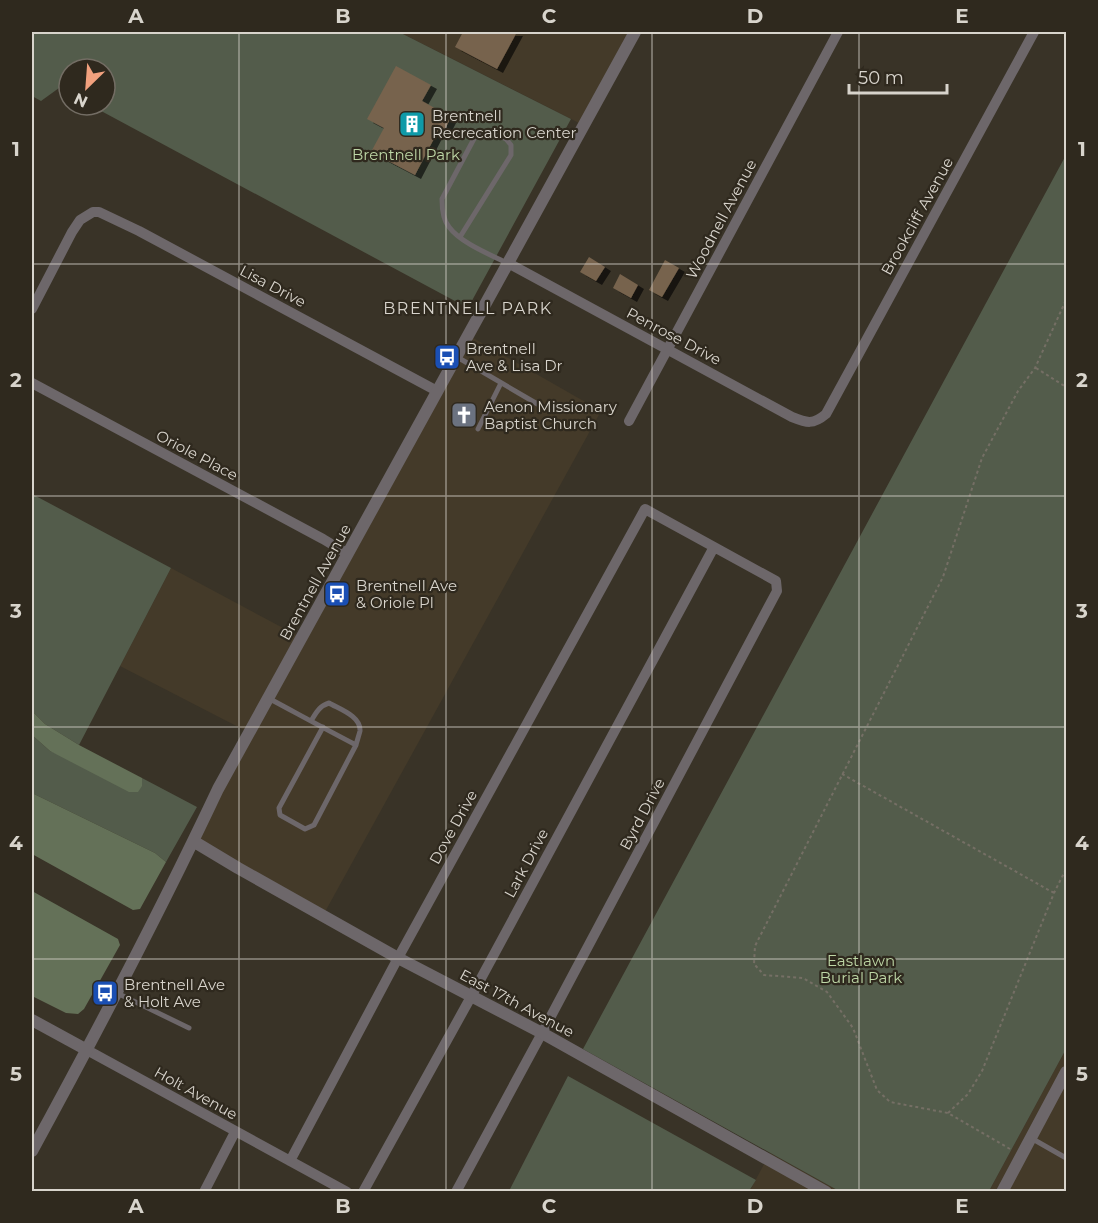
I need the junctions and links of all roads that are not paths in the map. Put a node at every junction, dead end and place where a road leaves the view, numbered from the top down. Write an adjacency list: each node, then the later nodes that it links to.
1 (635, 32): 5 (street, Brentnell Avenue)
2 (838, 32): 7 (street, Woodnell Avenue)
3 (1034, 32): 13 (street, Brookcliff Avenue)
4 (460, 237): 4 (lane); 5 (lane)
5 (508, 264): 7 (street, Penrose Drive); 8 (street, Brentnell Avenue)
6 (32, 309): 11 (street, Lisa Drive)
7 (668, 350): 13 (street, Penrose Drive); 14 (street, Woodnell Avenue)
8 (456, 357): 10 (lane); 11 (street, Brentnell Avenue)
9 (32, 383): 18 (street, Oriole Place)
10 (501, 383): 12 (lane); 15 (lane)
11 (437, 391): 18 (street, Brentnell Avenue)
12 (546, 409)
13 (826, 414)
14 (629, 421)
15 (478, 429)
16 (645, 509): 17 (street, Byrd Drive); 24 (street, Dove Drive)
17 (714, 547): 26 (street, Lark Drive); 29 (street, Byrd Drive)
18 (348, 554): 19 (street, Brentnell Avenue)
19 (268, 698): 20 (lane); 23 (street, Brentnell Avenue)
20 (311, 721): 21 (lane); 22 (lane)
21 (323, 727): 22 (lane); 22 (lane)
22 (356, 745)
23 (193, 842): 24 (street, East 17th Avenue); 25 (street, Brentnell Avenue)
24 (398, 958): 26 (street, East 17th Avenue); 36 (street, Dove Drive)
25 (117, 993): 28 (lane); 30 (street, Brentnell Avenue)
26 (472, 995): 29 (street, East 17th Avenue); 39 (street, Lark Drive)
27 (32, 1020): 30 (street, Holt Avenue)
28 (189, 1028)
29 (542, 1033): 40 (street, Byrd Drive); 41 (street, East 17th Avenue)
30 (87, 1050): 32 (street, Holt Avenue); 34 (street, Brentnell Avenue)
31 (1066, 1072): 33 (street)
32 (235, 1132): 36 (street, Holt Avenue); 37 (street)
33 (1031, 1138): 35 (lane); 42 (street)
34 (32, 1151)
35 (1066, 1158)
36 (290, 1161): 38 (street, Holt Avenue)
37 (204, 1191)
38 (347, 1191)
39 (363, 1191)
40 (456, 1191)
41 (826, 1191)
42 (1002, 1191)

